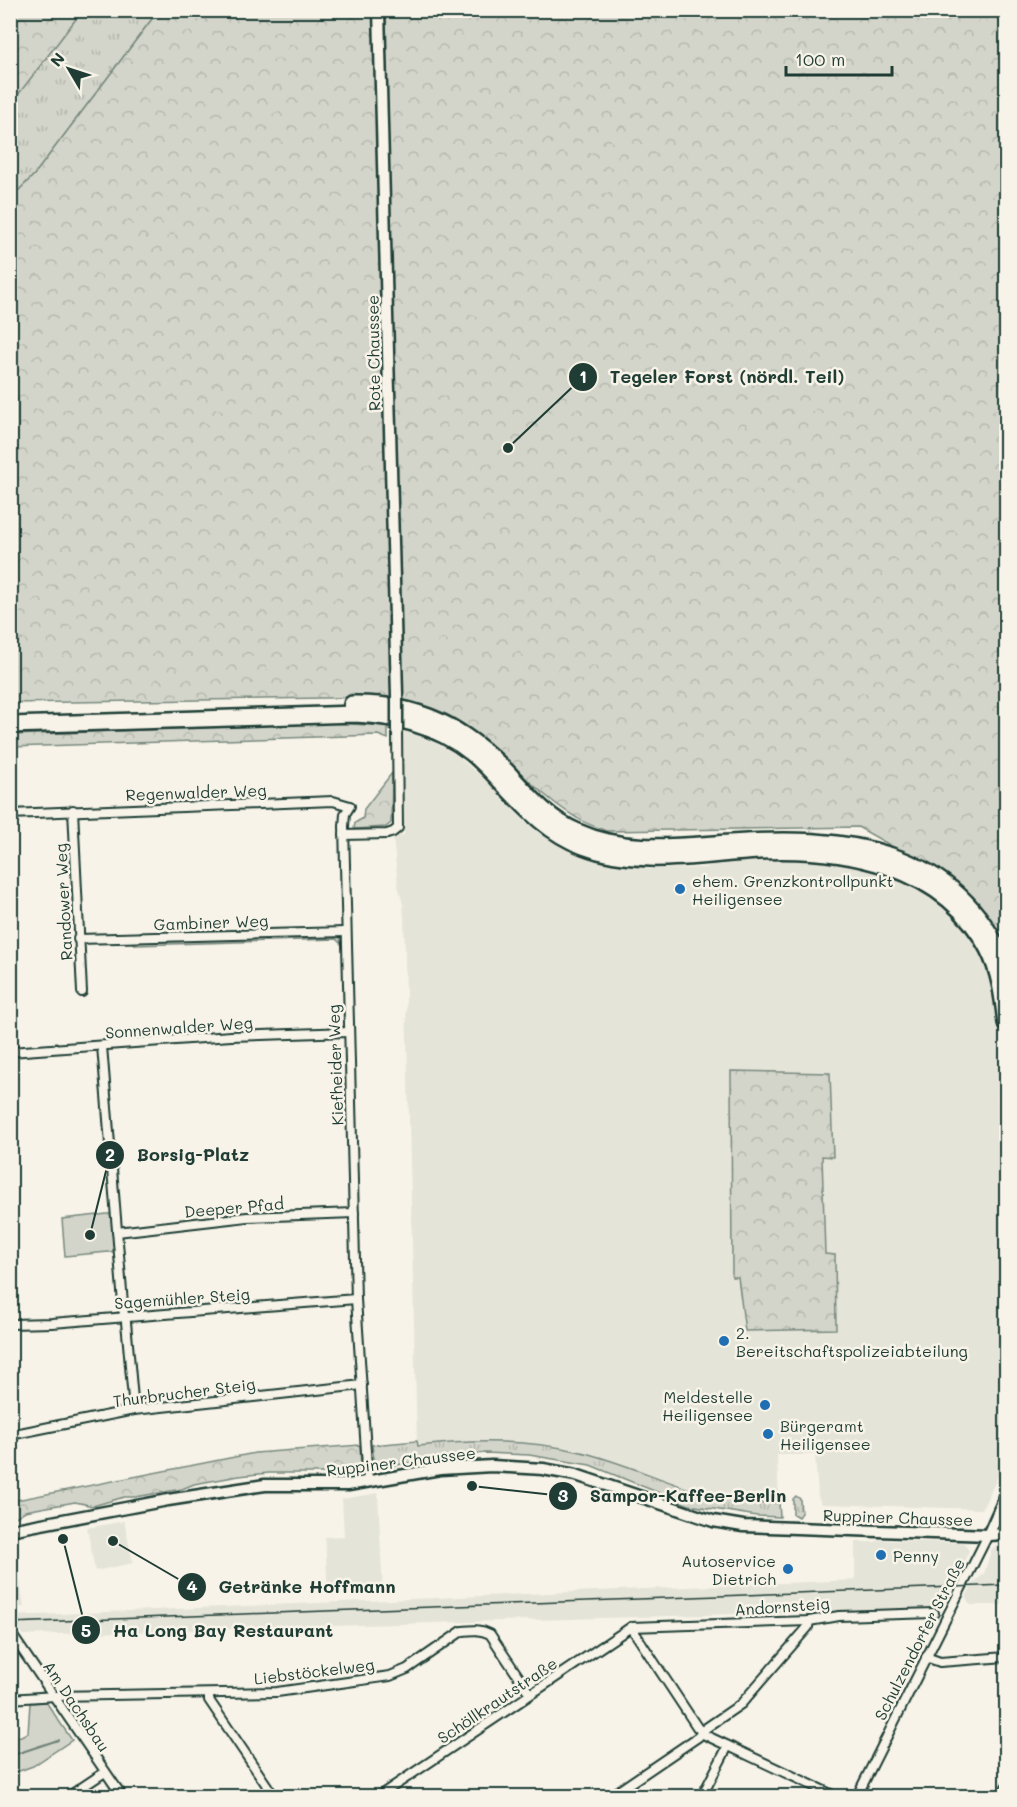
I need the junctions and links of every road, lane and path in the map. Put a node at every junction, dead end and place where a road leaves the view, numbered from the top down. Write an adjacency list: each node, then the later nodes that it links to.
1 (379, 10): 4 (main road, Rote Chaussee, bridge)
2 (10, 715): 10 (highway)
3 (10, 725): 12 (highway)
4 (397, 731): 7 (street)
5 (73, 810): 6 (street, Regenwalder Weg); 7 (street, Regenwalder Weg); 9 (street, Randower Weg)
6 (10, 814)
7 (344, 835): 8 (street, Kiefheider Weg)
8 (345, 932): 9 (street, Gambiner Weg); 13 (street, Kiefheider Weg)
9 (78, 939): 11 (street, Randower Weg)
10 (1006, 967)
11 (82, 992)
12 (1006, 1023)
13 (349, 1032): 14 (street, Sonnenwalder Weg); 16 (street, Kiefheider Weg)
14 (102, 1046): 15 (street, Sonnenwalder Weg); 17 (street)
15 (10, 1052)
16 (354, 1213): 17 (street, Deeper Pfad); 18 (street, Kiefheider Weg)
17 (117, 1232): 19 (street)
18 (356, 1299): 19 (street, Sagemühler Steig); 21 (street, Kiefheider Weg)
19 (125, 1319): 20 (street, Sagemühler Steig); 22 (street)
20 (10, 1324)
21 (362, 1385): 22 (street, Thurbrucher Steig); 24 (street, Kiefheider Weg)
22 (134, 1410): 23 (street, Thurbrucher Steig)
23 (10, 1435)
24 (368, 1482): 26 (main road, Ruppiner Chaussee); 28 (main road, Ruppiner Chaussee)
25 (1006, 1495): 28 (main road, Schulzendorfer Straße)
26 (10, 1530)
27 (1006, 1534): 28 (main road, Ruppiner Chaussee)
28 (988, 1535): 33 (street, Schulzendorfer Straße)
29 (934, 1613): 30 (street, Andornsteig)
30 (809, 1621): 31 (street, Andornsteig); 39 (street)
31 (631, 1627): 36 (street, Schöllkrautstraße); 39 (street)
32 (10, 1632): 37 (street, Am Dachsbau)
33 (926, 1657): 34 (street); 50 (street, Schulzendorfer Straße)
34 (1006, 1657)
35 (209, 1694): 36 (street, Liebstöckelweg); 37 (street, Liebstöckelweg); 45 (street)
36 (530, 1694): 46 (street, Schöllkrautstraße)
37 (55, 1696): 38 (street, Liebstöckelweg); 41 (street, Am Dachsbau)
38 (10, 1699)
39 (702, 1732): 40 (street); 47 (street)
40 (728, 1746): 48 (street); 49 (street)
41 (105, 1772): 43 (street); 44 (street, Am Dachsbau)
42 (1006, 1787): 51 (street)
43 (69, 1797)
44 (122, 1797)
45 (274, 1797)
46 (379, 1797)
47 (611, 1797)
48 (702, 1797)
49 (835, 1797)
50 (857, 1797)
51 (1002, 1797)

